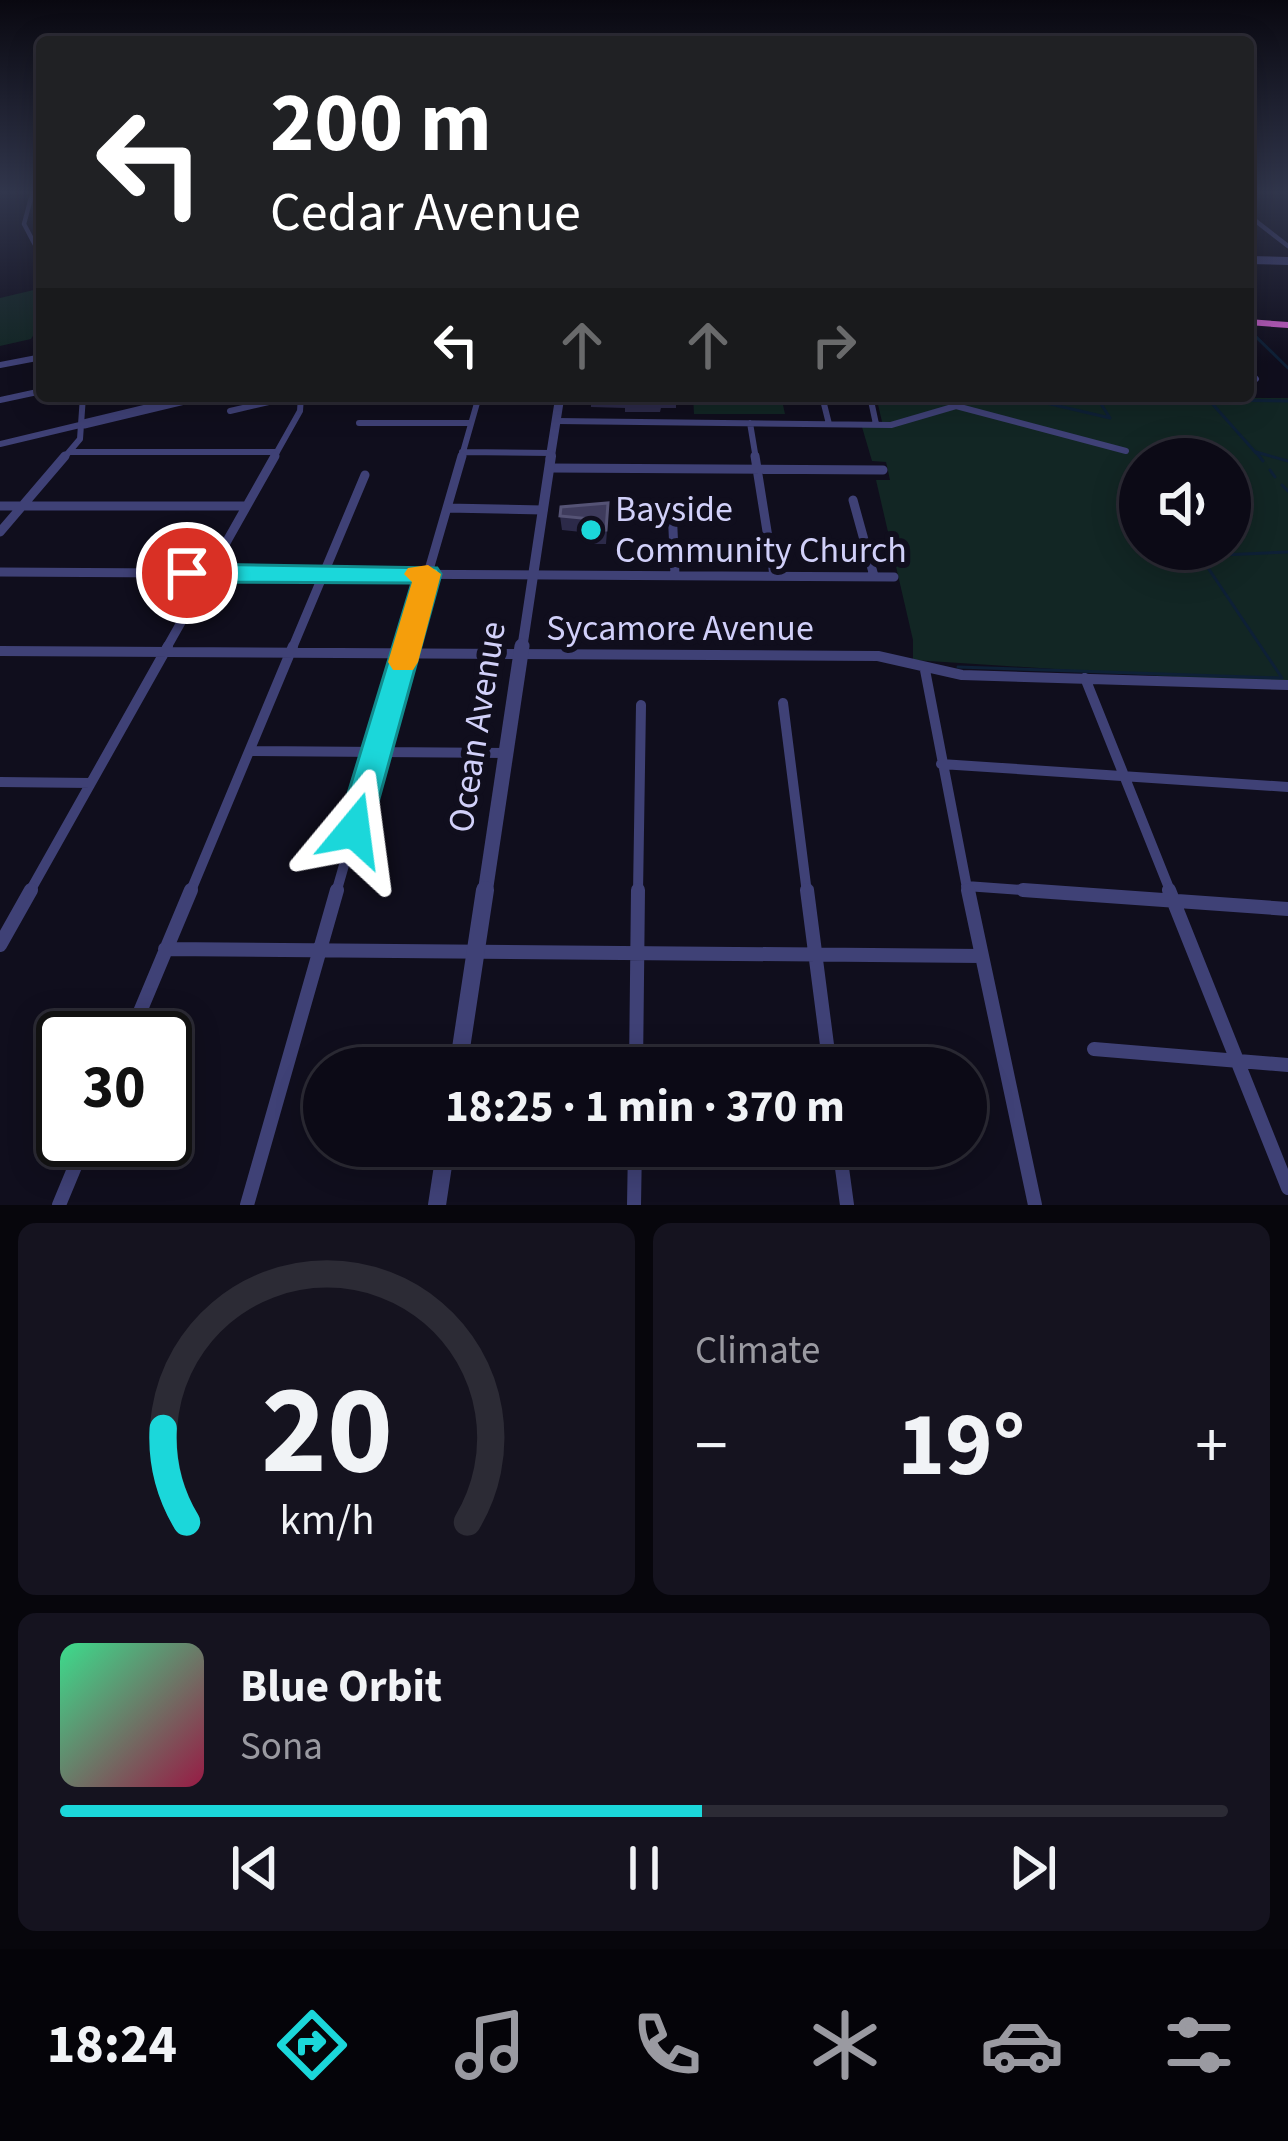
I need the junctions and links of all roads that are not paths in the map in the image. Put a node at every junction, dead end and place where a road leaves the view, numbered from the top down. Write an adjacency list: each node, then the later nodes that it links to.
1 (1254, 260): 2 (street)
2 (1288, 260)
3 (1254, 320): 4 (highway)
4 (1288, 323)
5 (36, 358): 6 (street)
6 (0, 365)
7 (36, 392): 8 (street)
8 (0, 400)
9 (83, 402): 22 (street)
10 (163, 402): 22 (street)
11 (271, 402): 17 (street)
12 (299, 402): 28 (street)
13 (477, 402): 20 (street)
14 (559, 402): 18 (street, Ocean Avenue)
15 (824, 402): 23 (street)
16 (871, 402): 24 (street)
17 (230, 411)
18 (557, 421): 21 (street); 30 (street, Ocean Avenue)
19 (359, 423): 20 (street)
20 (471, 423): 29 (street)
21 (751, 423): 23 (street); 31 (street)
22 (84, 424): 25 (street); 27 (street)
23 (829, 424): 24 (street)
24 (876, 424): 26 (street)
25 (0, 444)
26 (1119, 450)
27 (70, 452): 28 (street); 36 (street)
28 (278, 452): 37 (street)
29 (462, 452): 30 (street); 39 (street)
30 (551, 460): 31 (street); 40 (street, Ocean Avenue)
31 (758, 469): 32 (street); 48 (street)
32 (883, 470)
33 (364, 475): 44 (street)
34 (853, 500): 49 (street)
35 (0, 506): 36 (street)
36 (23, 506): 37 (street); 41 (street)
37 (246, 506): 43 (street)
38 (672, 507): 47 (street)
39 (447, 508): 40 (street); 45 (street)
40 (543, 510): 46 (street, Ocean Avenue)
41 (0, 532)
42 (0, 572): 43 (street)
43 (209, 573): 44 (street); 52 (street)
44 (324, 574): 45 (street); 53 (street)
45 (428, 574): 46 (street); 54 (street)
46 (533, 574): 47 (street); 55 (street, Ocean Avenue)
47 (675, 575): 48 (street)
48 (774, 575): 49 (street)
49 (874, 576): 50 (street)
50 (894, 577)
51 (0, 651): 52 (street, Sycamore Avenue)
52 (164, 653): 53 (street, Sycamore Avenue); 67 (street)
53 (290, 653): 54 (street, Sycamore Avenue); 61 (street)
54 (406, 653): 55 (street, Sycamore Avenue); 62 (street)
55 (521, 654): 56 (street, Sycamore Avenue); 63 (street, Ocean Avenue)
56 (925, 670): 57 (street, Sycamore Avenue); 64 (street)
57 (1085, 678): 58 (street, Sycamore Avenue); 65 (street)
58 (1288, 685)
59 (784, 704): 78 (street)
60 (641, 705): 77 (street)
61 (250, 751): 62 (street); 74 (street)
62 (377, 751): 63 (street); 75 (street)
63 (507, 753): 76 (street, Ocean Avenue)
64 (941, 764): 65 (street); 69 (street)
65 (1124, 776): 68 (street); 70 (street)
66 (0, 782): 67 (street)
67 (91, 783): 72 (street)
68 (1288, 787)
69 (966, 886): 70 (street); 79 (street)
70 (1174, 901): 71 (street); 85 (street)
71 (1288, 909)
72 (7, 920): 73 (street)
73 (0, 945)
74 (165, 949): 75 (street); 80 (street)
75 (320, 950): 76 (street); 93 (street)
76 (476, 951): 77 (street); 81 (street, Ocean Avenue)
77 (638, 951): 78 (street); 82 (street)
78 (815, 953): 79 (street); 83 (street)
79 (981, 956): 97 (street)
80 (140, 1011)
81 (461, 1047)
82 (636, 1047)
83 (827, 1047)
84 (1094, 1049): 85 (street)
85 (1238, 1060): 86 (street); 91 (street)
86 (1288, 1065)
87 (75, 1167): 92 (street)
88 (443, 1167): 94 (street)
89 (634, 1167): 95 (street)
90 (842, 1167): 96 (street)
91 (1288, 1188)
92 (59, 1205)
93 (247, 1205)
94 (437, 1205)
95 (634, 1205)
96 (847, 1205)
97 (1034, 1205)

